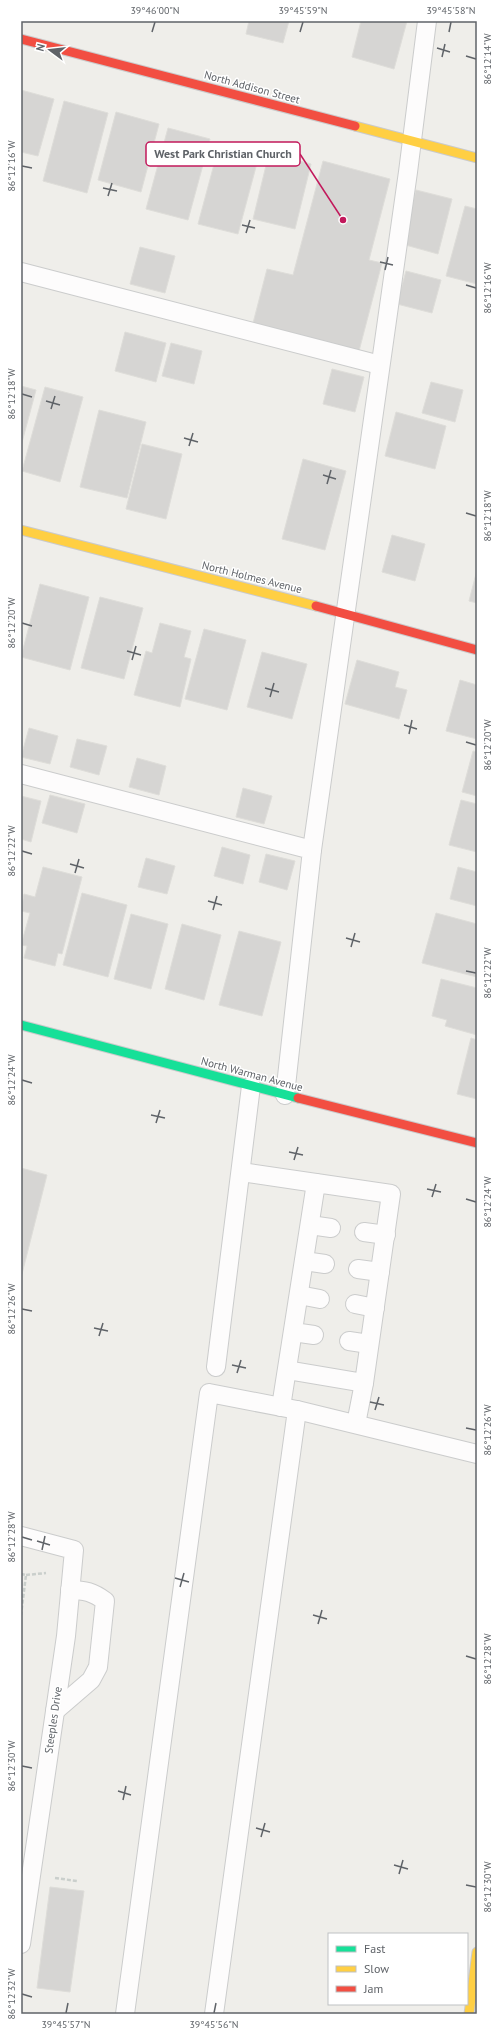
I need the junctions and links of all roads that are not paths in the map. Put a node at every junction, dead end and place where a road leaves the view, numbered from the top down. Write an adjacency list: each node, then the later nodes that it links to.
1 (427, 21): 3 (lane)
2 (21, 39): 3 (street, North Addison Street)
3 (412, 141): 4 (street, North Addison Street); 6 (lane)
4 (477, 158)
5 (21, 272): 6 (lane)
6 (380, 364): 8 (lane)
7 (21, 530): 8 (street, North Holmes Avenue)
8 (345, 614): 9 (street, North Holmes Avenue); 11 (lane)
9 (477, 650)
10 (21, 774): 11 (lane)
11 (312, 850): 14 (lane)
12 (21, 1025): 13 (street, North Warman Avenue)
13 (251, 1086): 14 (street, North Warman Avenue); 16 (lane)
14 (285, 1095): 15 (street, North Warman Avenue)
15 (477, 1143)
16 (241, 1172): 17 (lane); 34 (lane)
17 (316, 1183): 18 (lane); 21 (lane)
18 (310, 1225): 19 (lane); 22 (lane)
19 (331, 1228)
20 (364, 1232): 21 (lane)
21 (386, 1235): 25 (lane)
22 (304, 1260): 23 (lane); 26 (lane)
23 (325, 1264)
24 (358, 1269): 25 (lane)
25 (380, 1272): 29 (lane)
26 (299, 1295): 27 (lane); 30 (lane)
27 (320, 1299)
28 (355, 1304): 29 (lane)
29 (375, 1308): 33 (lane)
30 (293, 1332): 31 (lane); 35 (lane)
31 (314, 1335)
32 (350, 1341): 33 (lane)
33 (370, 1344): 36 (lane)
34 (216, 1367)
35 (287, 1370): 36 (lane); 37 (lane)
36 (364, 1383): 38 (lane)
37 (289, 1409): 38 (lane); 45 (lane); 46 (lane)
38 (356, 1424): 39 (lane)
39 (477, 1454)
40 (21, 1536): 41 (lane, Steeples Drive)
41 (70, 1590): 42 (lane, Steeples Drive); 42 (lane)
42 (54, 1711): 43 (lane, Steeples Drive)
43 (21, 1944)
44 (477, 1952): 47 (street)
45 (125, 2014)
46 (214, 2014)
47 (469, 2014)

